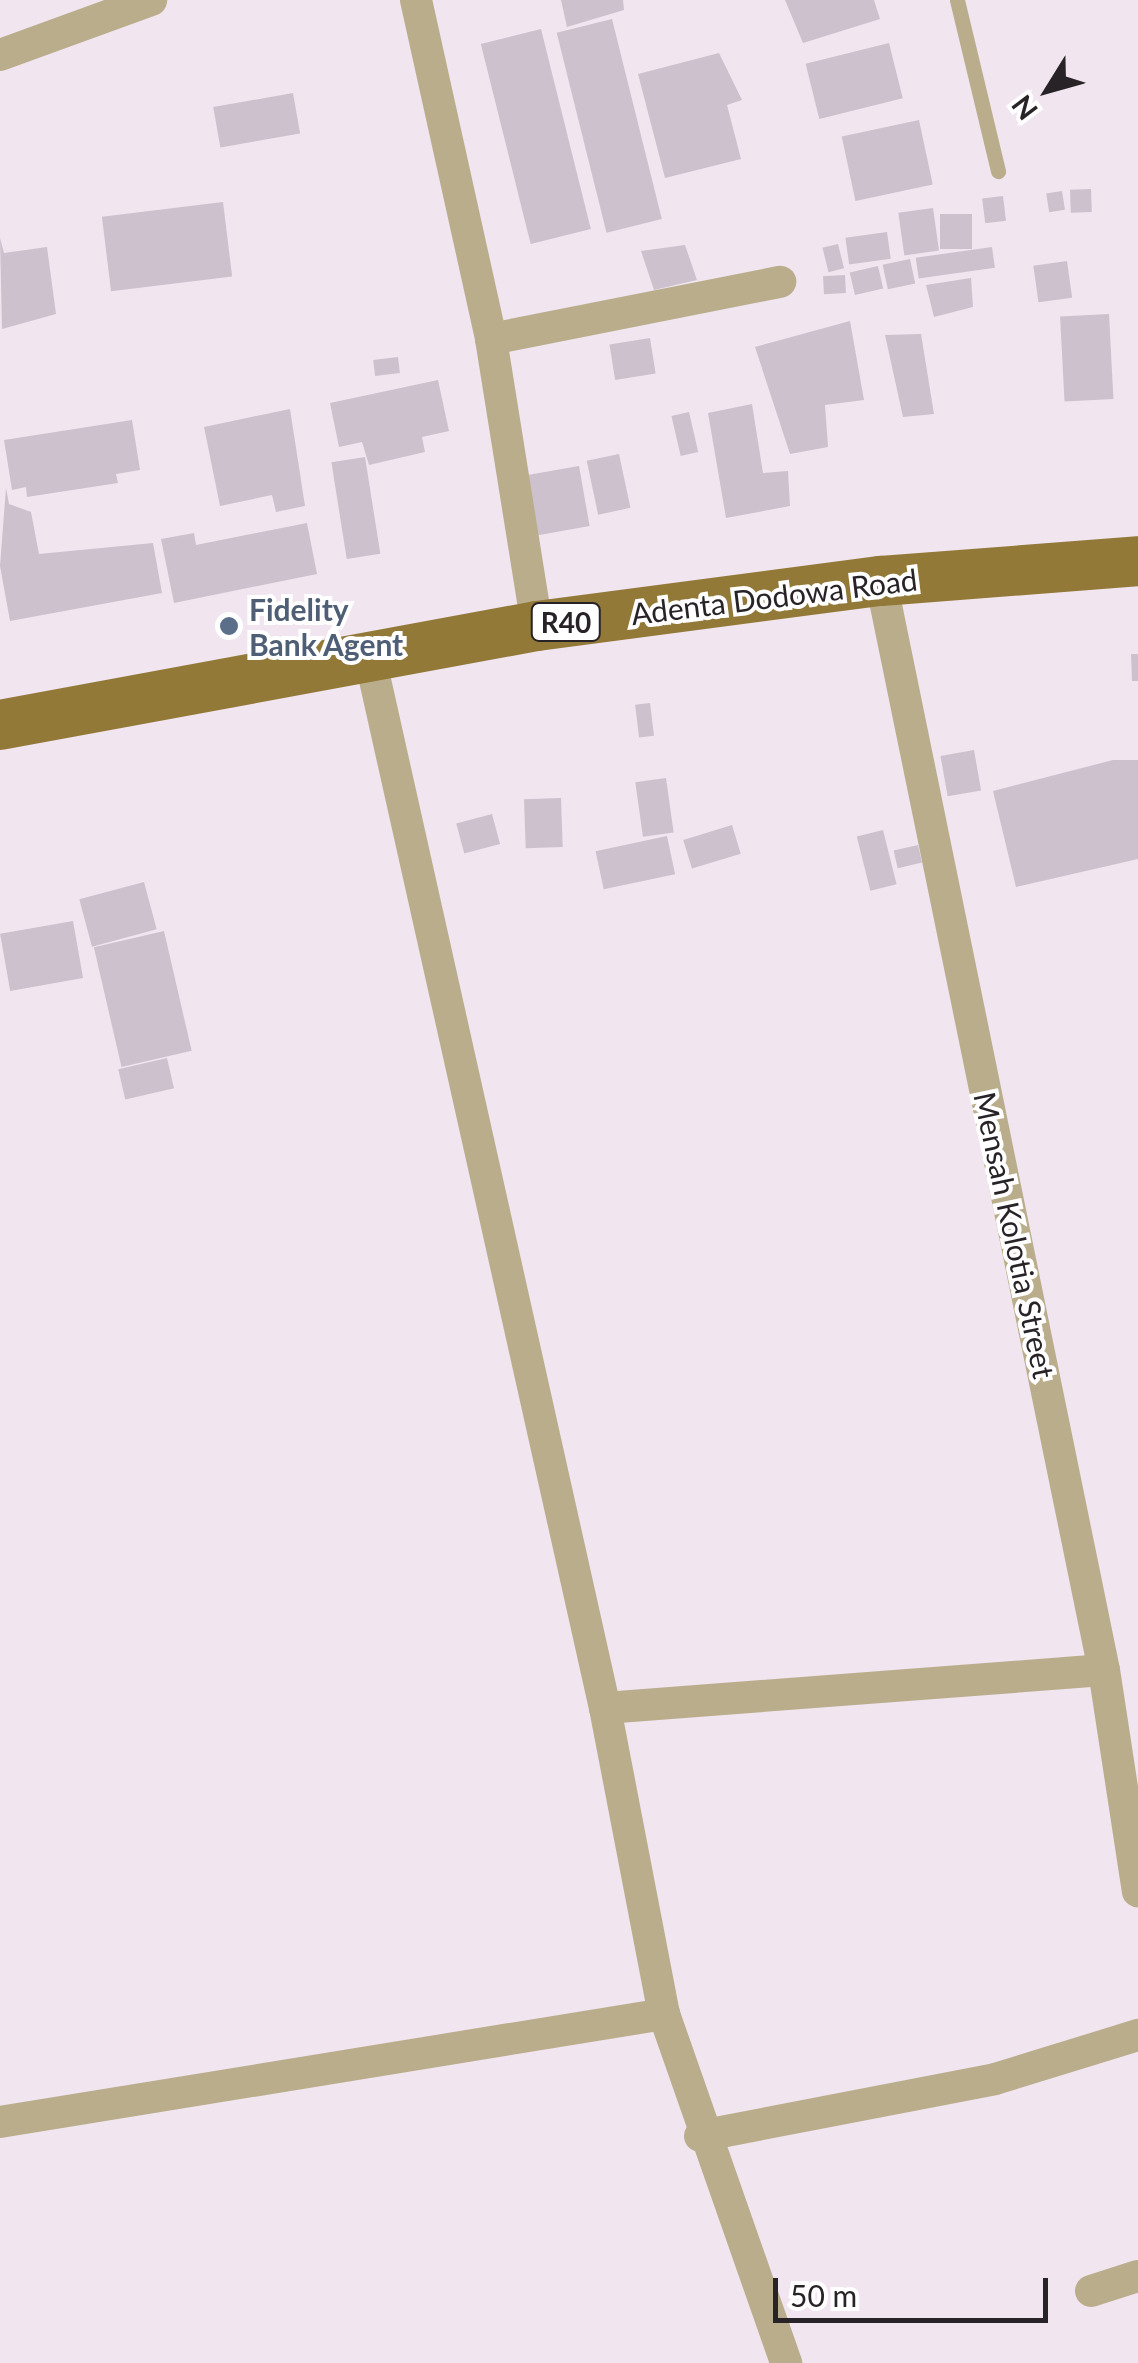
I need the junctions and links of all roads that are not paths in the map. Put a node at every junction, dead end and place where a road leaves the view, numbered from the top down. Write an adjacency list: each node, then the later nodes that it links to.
1 (152, 0): 4 (street)
2 (416, 0): 7 (street)
3 (957, 0): 5 (lane)
4 (0, 55)
5 (998, 171)
6 (780, 282): 7 (street)
7 (491, 340): 10 (street)
8 (1138, 561): 9 (main road, Adenta Dodowa Road / R40)
9 (881, 581): 10 (main road, Adenta Dodowa Road / R40); 13 (street, Mensah Kolotia Street)
10 (537, 626): 11 (main road, Adenta Dodowa Road / R40)
11 (371, 662): 12 (main road, Adenta Dodowa Road / R40); 14 (street)
12 (0, 725)
13 (1104, 1670): 14 (street); 15 (street, Mensah Kolotia Street)
14 (605, 1708): 16 (street)
15 (1138, 1891)
16 (664, 2014): 18 (street); 19 (street)
17 (1138, 2036): 19 (street)
18 (0, 2122)
19 (700, 2136): 22 (street)
20 (1138, 2276): 21 (street)
21 (1091, 2291)
22 (786, 2363)

